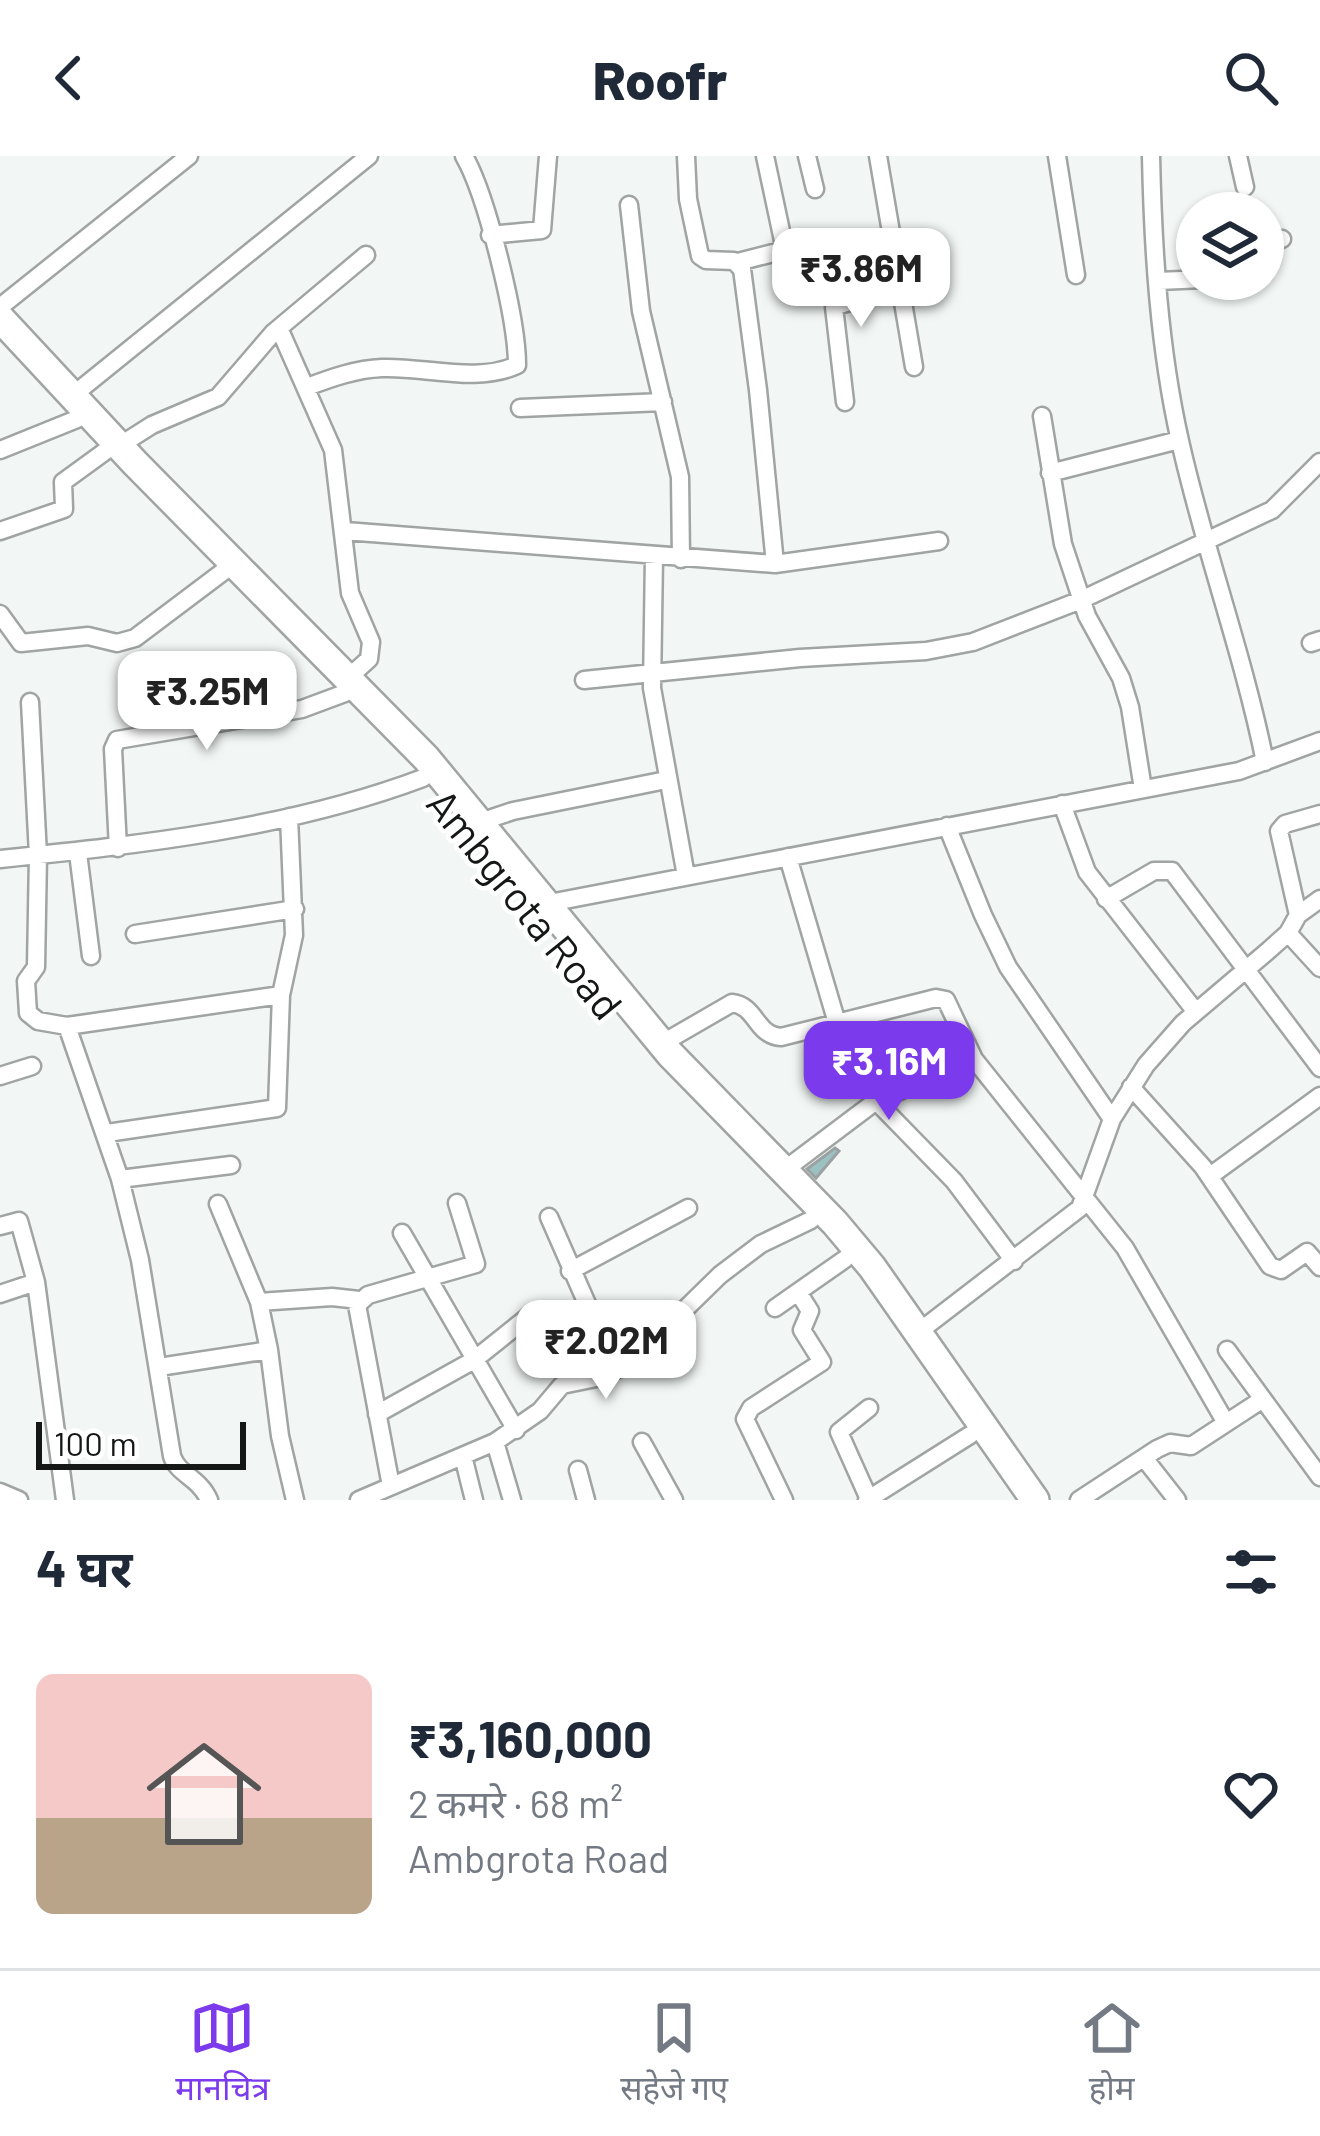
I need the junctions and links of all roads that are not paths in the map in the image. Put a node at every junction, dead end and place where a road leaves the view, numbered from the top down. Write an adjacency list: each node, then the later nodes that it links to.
1 (189, 156): 22 (street)
2 (369, 156): 30 (street)
3 (464, 156): 15 (street)
4 (548, 156): 15 (street)
5 (686, 156): 17 (street)
6 (764, 156): 17 (street)
7 (807, 156): 13 (street)
8 (878, 156): 19 (street)
9 (1057, 156): 18 (street)
10 (1151, 156): 20 (street)
11 (1238, 156): 12 (street)
12 (1245, 187)
13 (815, 189)
14 (629, 205): 28 (street)
15 (490, 235): 27 (street)
16 (366, 255): 24 (street)
17 (737, 262): 44 (street)
18 (1076, 275)
19 (900, 280): 26 (street); 29 (street)
20 (1159, 280): 21 (street); 33 (street)
21 (1176, 280)
22 (0, 308)
23 (0, 317): 30 (main road)
24 (279, 328): 27 (street); 34 (street)
25 (0, 335): 30 (main road, Ambgrota Road)
26 (914, 367)
27 (307, 387): 39 (street)
28 (663, 402): 31 (street); 43 (street)
29 (845, 402)
30 (75, 407): 34 (main road, Ambgrota Road); 35 (street)
31 (520, 408)
32 (1042, 416): 37 (street)
33 (1179, 440): 37 (street); 41 (street)
34 (113, 448): 38 (street); 45 (main road, Ambgrota Road); 50 (main road)
35 (0, 450)
36 (1320, 462): 41 (street)
37 (1050, 473): 46 (street)
38 (0, 531)
39 (345, 531): 42 (street); 50 (street)
40 (939, 542): 44 (street)
41 (1205, 542): 46 (street); 53 (street)
42 (654, 556): 43 (street); 48 (street)
43 (681, 559): 44 (street)
44 (775, 564)
45 (224, 571): 47 (street); 50 (main road, Ambgrota Road)
46 (1081, 600): 48 (street); 56 (street)
47 (0, 614)
48 (651, 673): 49 (street); 55 (street)
49 (584, 680)
50 (346, 686): 54 (main road, Ambgrota Road); 60 (main road); 62 (street)
51 (30, 702): 64 (street)
52 (1320, 741): 53 (street)
53 (1265, 762): 56 (street)
54 (423, 778): 59 (street); 101 (main road, Ambgrota Road)
55 (666, 780): 60 (street); 67 (street)
56 (1143, 789): 57 (street)
57 (1062, 804): 61 (street); 68 (street)
58 (1320, 814): 72 (street)
59 (289, 818): 62 (street); 71 (street)
60 (480, 822): 70 (main road)
61 (947, 826): 65 (street); 90 (street)
62 (118, 848): 63 (street)
63 (79, 853): 64 (street); 75 (street)
64 (38, 855): 66 (street); 81 (street)
65 (788, 857): 67 (street); 80 (street)
66 (0, 859)
67 (686, 876): 70 (street)
68 (1106, 899): 76 (street); 79 (street)
69 (1320, 899): 72 (street)
70 (550, 903): 82 (street); 148 (main road)
71 (295, 909): 74 (street); 78 (street)
72 (1298, 915): 73 (street)
73 (1288, 932): 76 (street); 77 (street)
74 (135, 934)
75 (91, 956)
76 (1246, 968): 79 (street); 85 (street)
77 (1320, 968)
78 (280, 995): 81 (street); 91 (street)
79 (1196, 1012): 87 (street)
80 (837, 1023): 82 (street); 83 (street)
81 (67, 1025): 91 (street)
82 (668, 1040): 93 (street)
83 (974, 1059): 89 (street); 96 (street)
84 (32, 1066): 86 (street)
85 (1320, 1068)
86 (0, 1076)
87 (1131, 1087): 90 (street); 94 (street)
88 (1320, 1096): 94 (street)
89 (876, 1101): 93 (street); 105 (street)
90 (1112, 1120): 96 (street)
91 (107, 1133): 95 (street)
92 (231, 1165): 95 (street)
93 (791, 1165): 116 (street)
94 (1210, 1176): 106 (street)
95 (120, 1179): 120 (street)
96 (1085, 1201): 105 (street); 125 (street)
97 (457, 1203): 108 (street)
98 (218, 1204): 113 (street)
99 (688, 1208): 107 (street)
100 (548, 1217): 107 (street)
101 (811, 1220): 104 (main road, Ambgrota Road); 121 (street)
102 (0, 1226): 109 (street)
103 (402, 1232): 108 (street)
104 (845, 1259): 110 (street); 127 (main road, Ambgrota Road)
105 (1014, 1262): 116 (street)
106 (1320, 1267)
107 (570, 1271): 121 (street)
108 (426, 1280): 112 (street); 119 (street)
109 (36, 1282): 111 (street); 138 (street)
110 (798, 1292): 114 (street); 146 (street)
111 (0, 1294)
112 (359, 1300): 113 (street); 124 (street)
113 (260, 1302): 117 (street)
114 (775, 1308)
115 (529, 1316): 119 (street)
116 (925, 1327): 149 (street)
117 (269, 1350): 120 (street); 140 (street)
118 (1227, 1350): 122 (street)
119 (474, 1360): 124 (street); 126 (street)
120 (159, 1367): 139 (street)
121 (616, 1370): 126 (street)
122 (1263, 1400): 125 (street); 133 (street)
123 (869, 1408): 136 (street)
124 (377, 1414): 134 (street)
125 (1226, 1424): 131 (street)
126 (516, 1430): 128 (street)
127 (970, 1435): 136 (street); 147 (main road, Ambgrota Road)
128 (495, 1442): 130 (street); 143 (street)
129 (642, 1442): 145 (street)
130 (464, 1456): 134 (street); 142 (street)
131 (1144, 1458): 150 (street); 151 (street)
132 (578, 1470): 144 (street)
133 (1320, 1478)
134 (398, 1490): 141 (street)
135 (0, 1492): 137 (street)
136 (868, 1499)
137 (19, 1500)
138 (64, 1500)
139 (209, 1500)
140 (295, 1500)
141 (359, 1500)
142 (474, 1500)
143 (512, 1500)
144 (586, 1500)
145 (674, 1500)
146 (784, 1500)
147 (1017, 1500)
148 (1035, 1500)
149 (1044, 1500)
150 (1079, 1500)
151 (1177, 1500)

